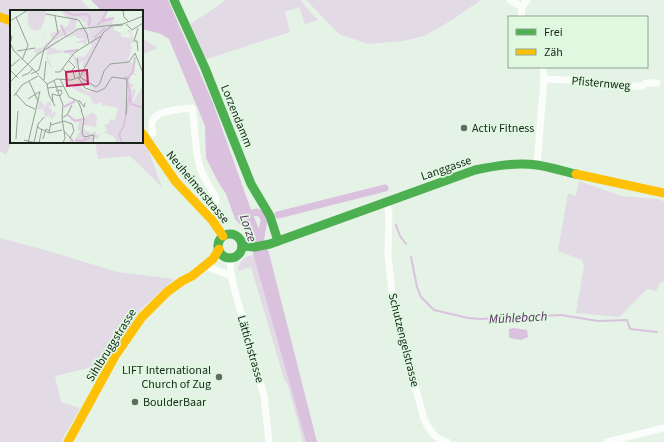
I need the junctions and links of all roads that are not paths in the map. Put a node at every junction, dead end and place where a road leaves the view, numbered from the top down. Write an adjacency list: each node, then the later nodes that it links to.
1 (174, 0): 18 (main road, Lorzendamm)
2 (510, 0): 4 (street)
3 (526, 0): 4 (street)
4 (522, 7): 5 (street)
5 (521, 16)
6 (0, 17): 7 (main road)
7 (10, 21)
8 (544, 68): 9 (street)
9 (544, 79): 10 (street, Pfisternweg); 13 (street)
10 (657, 83)
11 (153, 133): 16 (street)
12 (143, 135): 16 (main road, Neuheimerstrasse)
13 (537, 166): 14 (main road, Langgasse); 15 (main road, Langgasse)
14 (664, 192)
15 (386, 202): 18 (main road, Langgasse); 27 (street, Schutzengelstrasse)
16 (208, 216): 17 (main road, Neuheimerstrasse)
17 (223, 236): 19 (main road); 20 (main road)
18 (274, 243): 19 (main road, Langgasse)
19 (246, 246): 20 (main road)
20 (224, 254): 21 (main road, Sihlbruggstrasse); 22 (main road, Sihlbruggstrasse); 23 (street, Lättichstrasse)
21 (211, 268): 22 (main road, Sihlbruggstrasse); 23 (street)
22 (192, 276): 25 (main road, Sihlbruggstrasse)
23 (232, 276): 26 (street, Lättichstrasse)
24 (664, 428): 28 (street)
25 (68, 442)
26 (269, 442)
27 (447, 442)
28 (607, 442)

